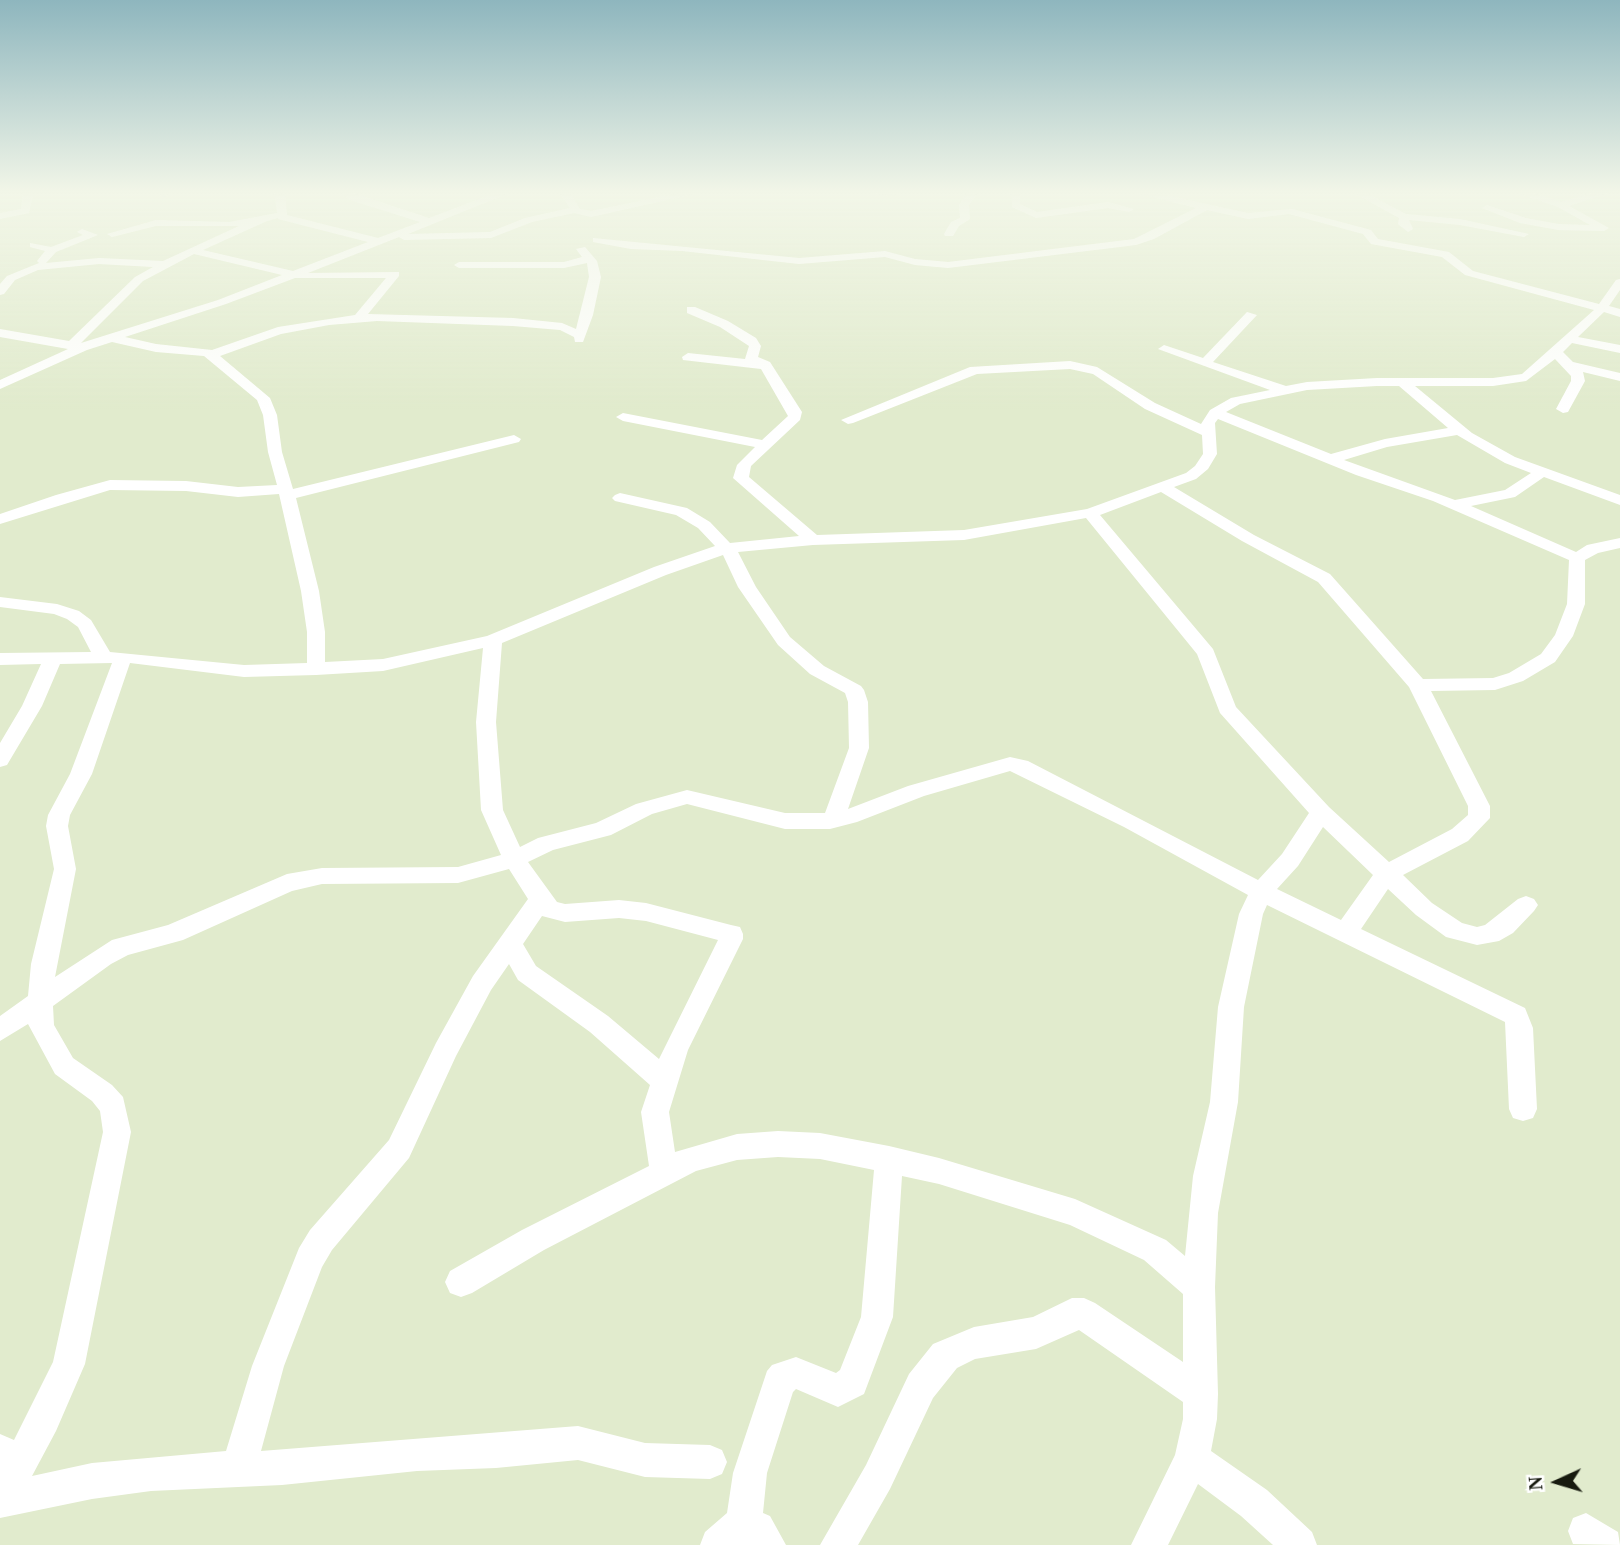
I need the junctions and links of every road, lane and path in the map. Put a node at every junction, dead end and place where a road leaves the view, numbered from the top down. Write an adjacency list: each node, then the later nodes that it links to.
1 (56, 265): 7 (street)
2 (164, 265): 19 (street)
3 (261, 265): 8 (street)
4 (320, 265): 8 (street)
5 (591, 265): 15 (street)
6 (1458, 265): 11 (street)
7 (36, 267): 10 (street)
8 (294, 275): 15 (street); 17 (street)
9 (1620, 282): 11 (street)
10 (0, 292)
11 (1601, 309): 13 (street); 18 (street)
12 (691, 310): 26 (street)
13 (1620, 313)
14 (1251, 315): 25 (street)
15 (360, 318): 23 (street)
16 (0, 333): 19 (street)
17 (113, 338): 19 (street); 23 (street)
18 (1568, 338): 21 (street); 22 (street)
19 (77, 346): 30 (street)
20 (1164, 349): 25 (street)
21 (1620, 349)
22 (1555, 351): 27 (street); 29 (street)
23 (211, 355): 43 (street)
24 (688, 357): 26 (street)
25 (1205, 363): 31 (street)
26 (765, 365): 39 (street)
27 (1572, 366): 28 (street); 32 (street)
28 (1620, 377)
29 (1402, 382): 31 (street); 36 (street)
30 (0, 385)
31 (1281, 390): 33 (street)
32 (1563, 409)
33 (1215, 413): 37 (street); 40 (street)
34 (624, 417): 39 (street)
35 (848, 420): 37 (street)
36 (1459, 430): 40 (street); 41 (street)
37 (1207, 432): 42 (street)
38 (514, 439): 43 (street)
39 (766, 445): 49 (street)
40 (1331, 459): 46 (street)
41 (1540, 473): 45 (street); 46 (street)
42 (1163, 486): 47 (street); 59 (street)
43 (285, 493): 48 (street); 58 (street)
44 (620, 498): 51 (street)
45 (1620, 500)
46 (1453, 505): 52 (street)
47 (1090, 513): 49 (street); 61 (street)
48 (0, 519)
49 (813, 540): 51 (street)
50 (1620, 543): 52 (street)
51 (727, 548): 54 (street); 62 (street)
52 (1577, 558): 59 (street)
53 (0, 602): 55 (street)
54 (494, 640): 58 (street); 63 (street)
55 (113, 656): 56 (street); 58 (street); 70 (street)
56 (53, 657): 57 (street); 60 (street)
57 (0, 659)
58 (316, 670)
59 (1418, 685): 64 (street)
60 (0, 761)
61 (1321, 812): 64 (street); 65 (street)
62 (833, 820): 63 (street); 65 (street)
63 (514, 859): 66 (street); 70 (street)
64 (1385, 874): 67 (street); 68 (street)
65 (1261, 892): 68 (street); 77 (street)
66 (541, 899): 69 (street); 72 (street)
67 (1526, 905)
68 (1346, 932): 73 (street)
69 (510, 943): 72 (street); 82 (street)
70 (41, 1003): 71 (street); 81 (street)
71 (0, 1030)
72 (665, 1081): 75 (street)
73 (1523, 1109)
74 (889, 1160): 75 (street); 77 (street); 84 (street)
75 (664, 1171): 76 (street)
76 (461, 1282)
77 (1199, 1286): 78 (street)
78 (1201, 1394): 79 (street); 85 (street)
79 (1192, 1459): 86 (street); 87 (street)
80 (710, 1462): 82 (street)
81 (6, 1467)
82 (239, 1468): 83 (street)
83 (0, 1500)
84 (744, 1538)
85 (838, 1545)
86 (1149, 1545)
87 (1299, 1545)

